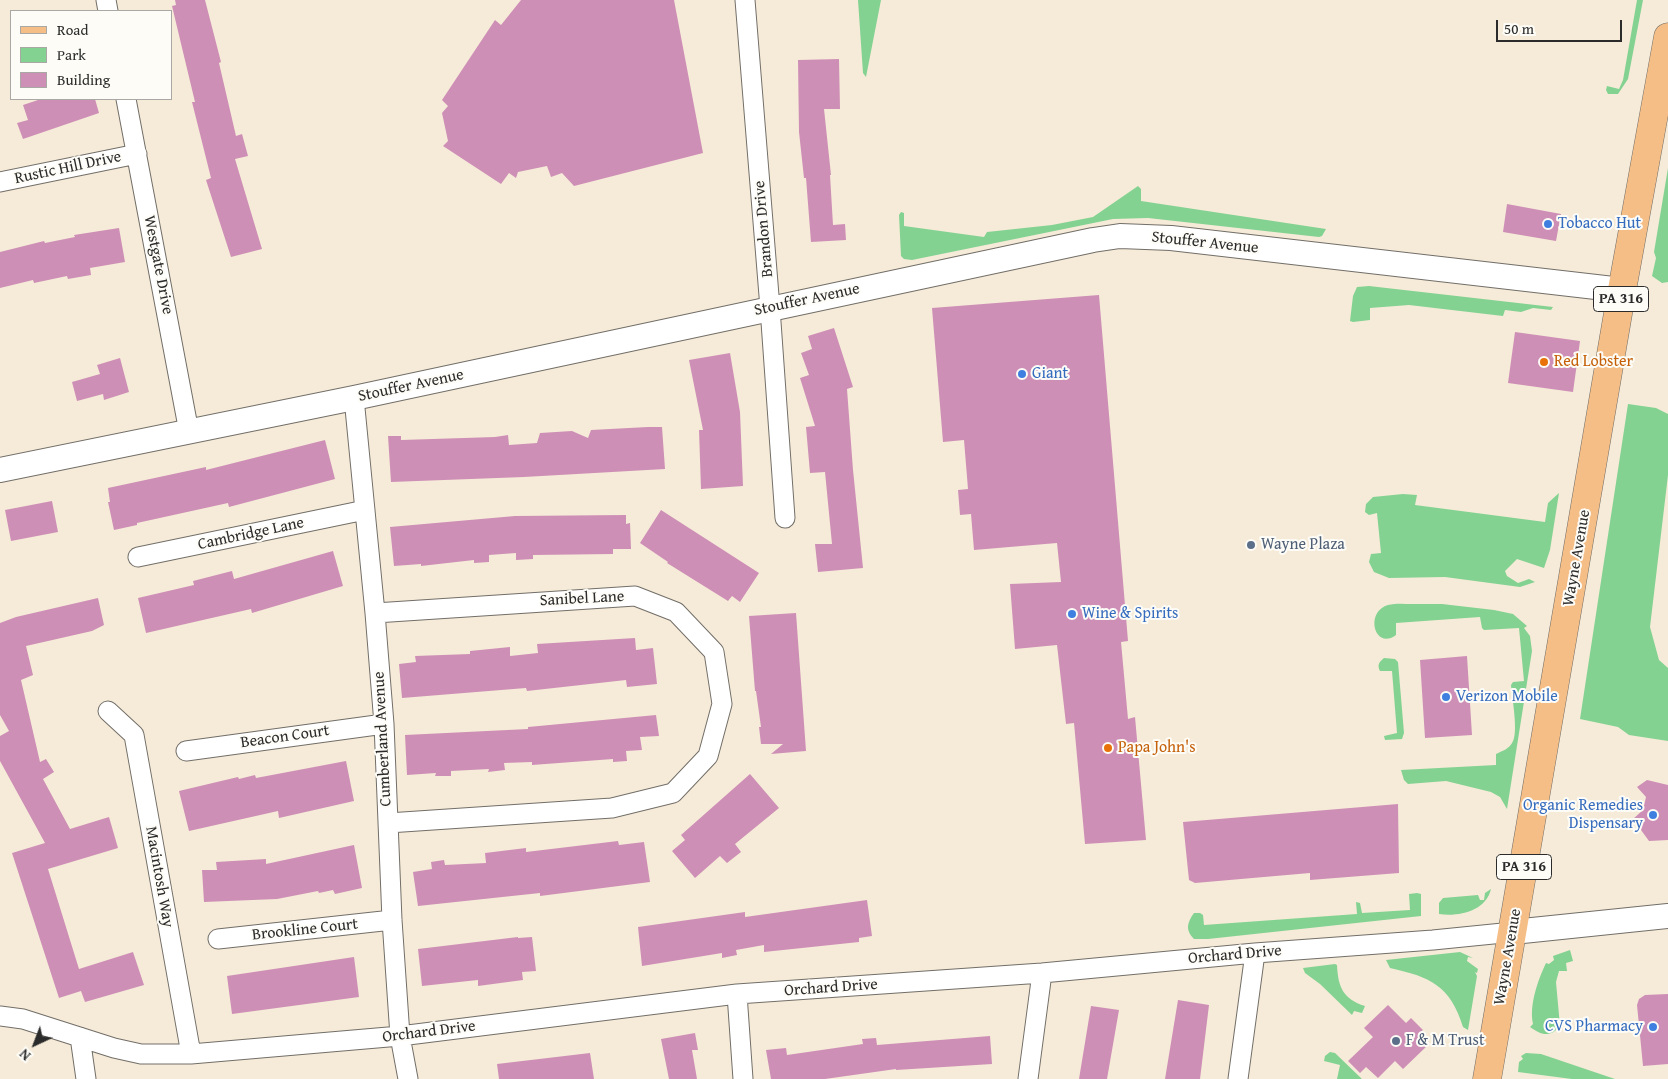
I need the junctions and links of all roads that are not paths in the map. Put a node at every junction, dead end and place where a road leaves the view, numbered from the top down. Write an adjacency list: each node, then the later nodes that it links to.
1 (745, 0): 7 (street, Brandon Drive)
2 (1668, 37): 6 (main road, Wayne Avenue / PA 316)
3 (126, 100): 4 (street, Westgate Drive)
4 (137, 154): 5 (street, Rustic Hill Drive); 9 (street, Westgate Drive)
5 (0, 182)
6 (1622, 290): 7 (street, Stouffer Avenue); 21 (main road, Wayne Avenue / PA 316)
7 (770, 308): 8 (street, Stouffer Avenue); 12 (street, Brandon Drive)
8 (354, 398): 9 (street, Stouffer Avenue); 11 (street, Cumberland Avenue)
9 (189, 432): 10 (street, Stouffer Avenue)
10 (0, 470)
11 (365, 510): 13 (street, Cambridge Lane); 14 (street, Cumberland Avenue)
12 (785, 518)
13 (138, 557)
14 (376, 613): 16 (street, Cumberland Avenue); 18 (street, Sanibel Lane)
15 (108, 711): 29 (street, Macintosh Way)
16 (384, 724): 17 (street, Beacon Court); 18 (street, Cumberland Avenue)
17 (186, 751)
18 (388, 823): 20 (street, Cumberland Avenue)
19 (1668, 916): 21 (street, Orchard Drive)
20 (392, 920): 22 (street, Brookline Court); 27 (street, Cumberland Avenue)
21 (1513, 932): 23 (street, Orchard Drive); 35 (main road, Wayne Avenue / PA 316)
22 (218, 939)
23 (1255, 953): 24 (street, Orchard Drive); 34 (street)
24 (1042, 973): 25 (street, Orchard Drive); 33 (street)
25 (737, 994): 27 (street, Orchard Drive); 32 (street)
26 (0, 1016): 28 (street, Orchard Drive)
27 (400, 1036): 29 (street, Orchard Drive); 31 (street, Cumberland Avenue)
28 (80, 1037): 29 (street, Orchard Drive); 30 (street)
29 (191, 1054)
30 (86, 1079)
31 (408, 1079)
32 (743, 1079)
33 (1028, 1079)
34 (1238, 1079)
35 (1487, 1079)

